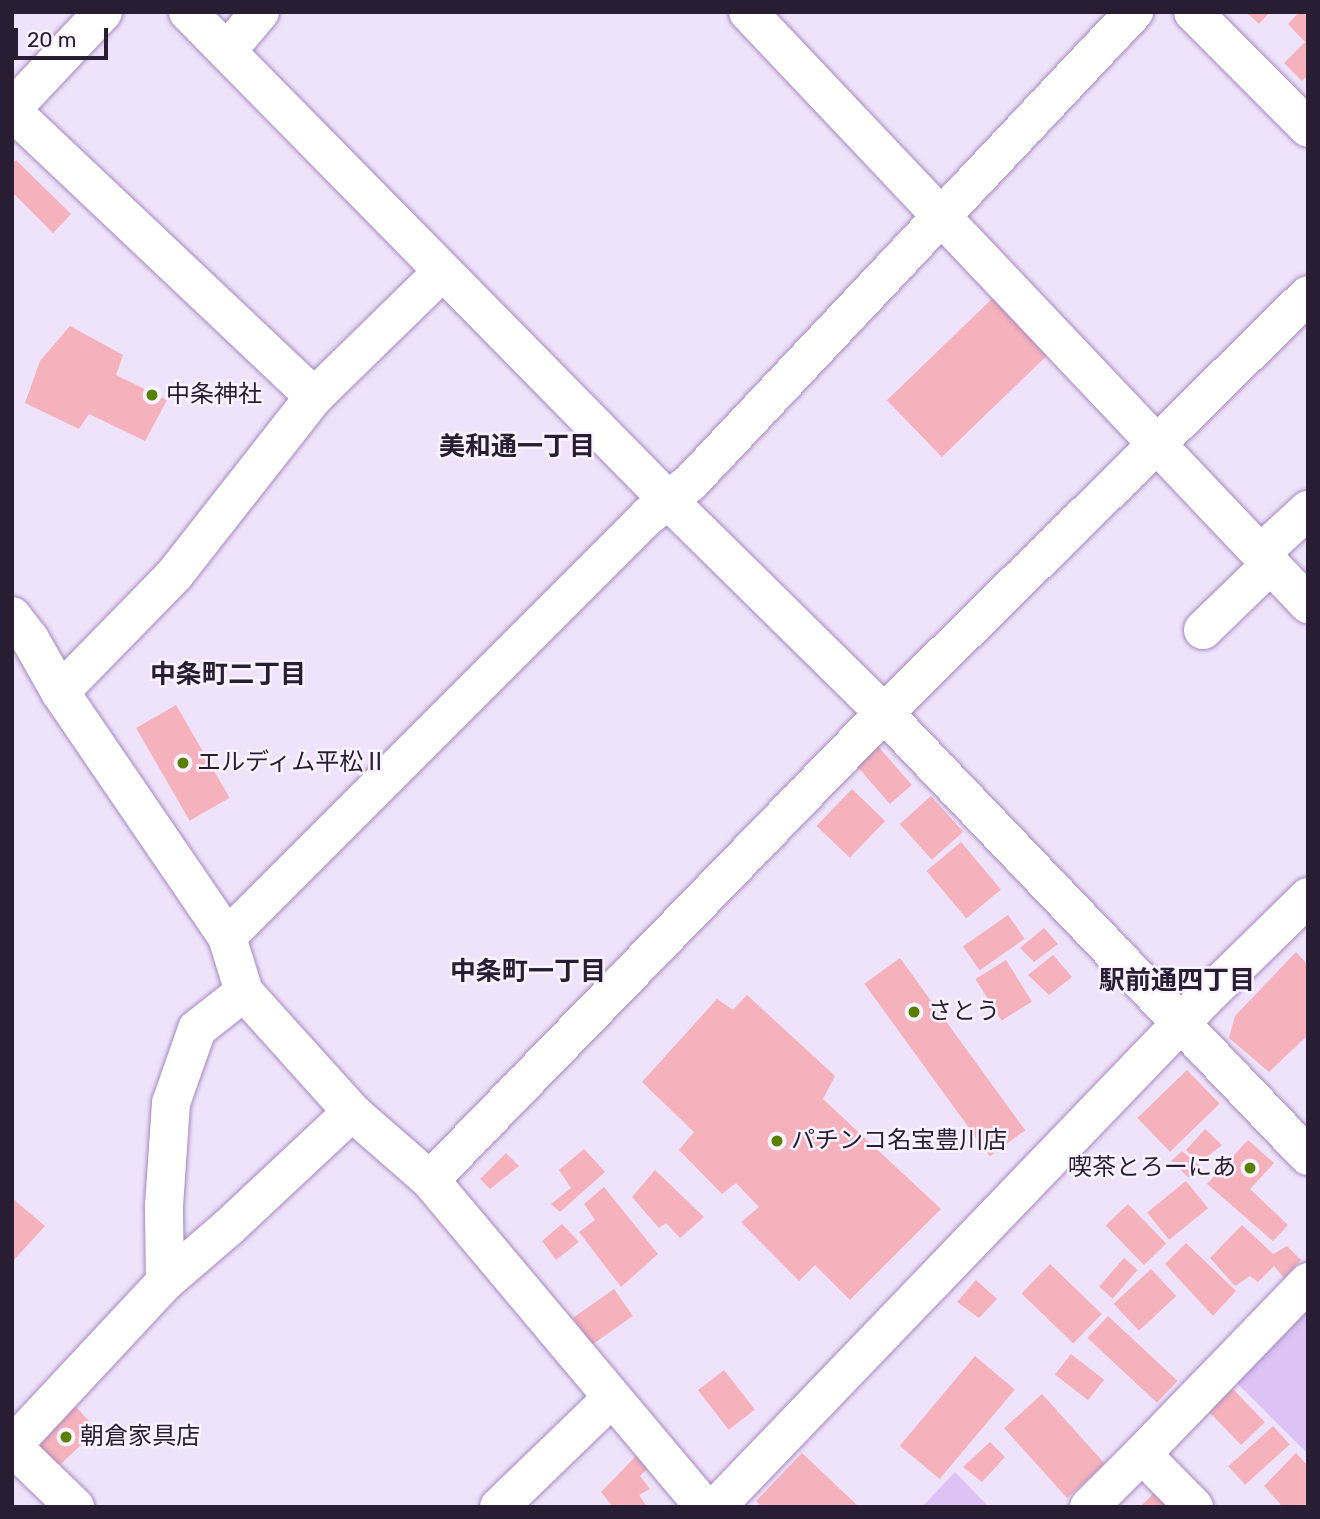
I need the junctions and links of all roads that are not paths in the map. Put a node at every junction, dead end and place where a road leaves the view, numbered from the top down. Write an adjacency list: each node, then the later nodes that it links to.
1 (103, 12): 8 (street)
2 (188, 12): 7 (street)
3 (260, 12): 7 (street)
4 (748, 12): 10 (street)
5 (1133, 12): 10 (street)
6 (1193, 12): 9 (street)
7 (227, 51): 11 (street)
8 (12, 110): 13 (street)
9 (1308, 128)
10 (942, 216): 14 (street); 15 (street)
11 (442, 272): 13 (street); 15 (street)
12 (1308, 295): 14 (street)
13 (314, 397): 21 (street)
14 (1159, 444): 17 (street); 22 (street)
15 (667, 500): 22 (street); 24 (street)
16 (1308, 510): 17 (street)
17 (1266, 559): 18 (street); 20 (street)
18 (1308, 604)
19 (12, 616): 21 (street)
20 (1203, 630)
21 (60, 692): 24 (street)
22 (884, 713): 26 (street); 29 (street)
23 (1308, 897): 26 (street)
24 (227, 937): 25 (street)
25 (244, 992): 27 (street); 30 (street)
26 (1183, 1024): 28 (street); 38 (street)
27 (352, 1112): 29 (street); 30 (street)
28 (1308, 1156)
29 (430, 1180): 32 (street)
30 (164, 1282): 33 (street)
31 (1308, 1282): 34 (street)
32 (612, 1398): 36 (street); 37 (street)
33 (12, 1446): 35 (street)
34 (1142, 1454): 39 (street); 40 (street)
35 (75, 1507)
36 (499, 1507)
37 (704, 1507)
38 (716, 1507)
39 (1089, 1507)
40 (1194, 1507)

